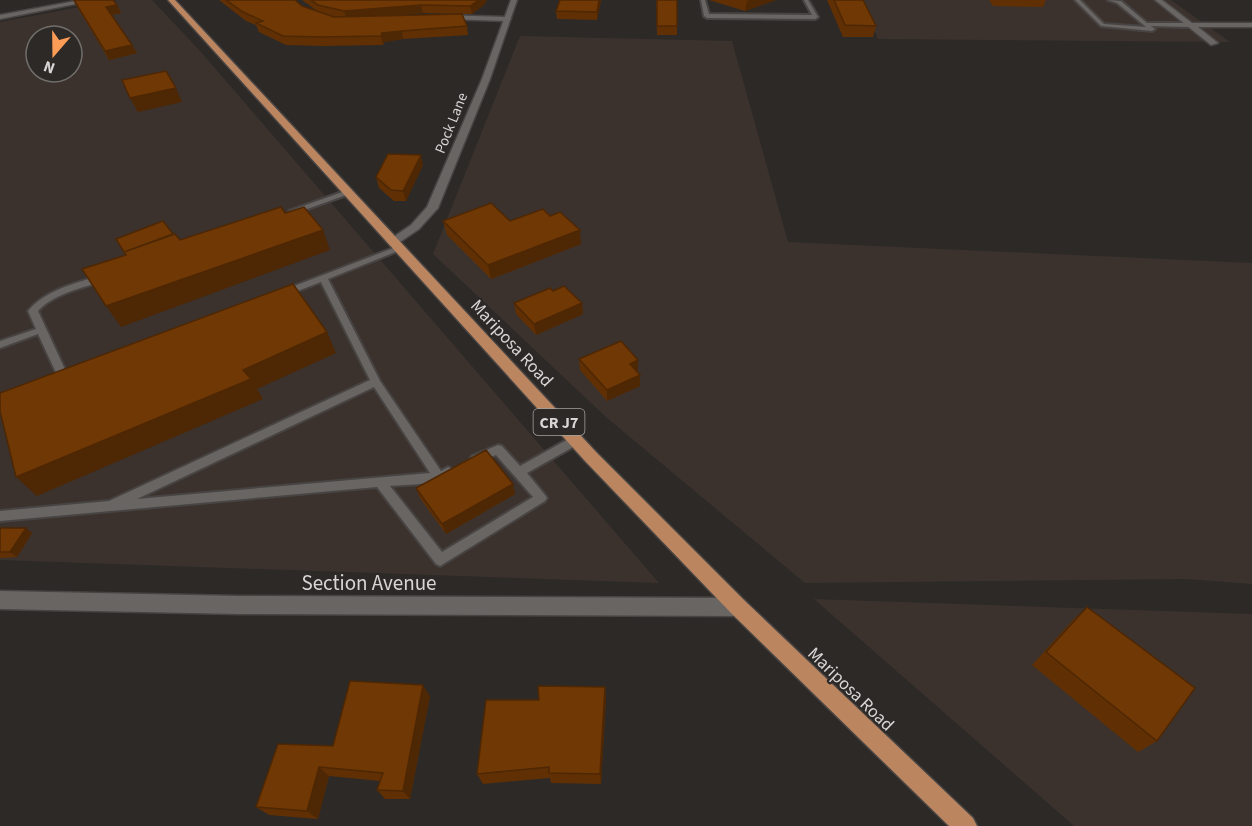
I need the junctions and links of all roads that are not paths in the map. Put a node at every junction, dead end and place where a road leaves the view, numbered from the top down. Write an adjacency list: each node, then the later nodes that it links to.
1 (92, 0): 9 (street)
2 (171, 0): 16 (main road, Mariposa Road / CR J7)
3 (514, 0): 11 (street, Pock Lane)
4 (703, 0): 5 (lane)
5 (806, 0)
6 (1077, 0): 12 (lane)
7 (1110, 0): 12 (lane)
8 (1158, 0): 13 (street)
9 (0, 17)
10 (432, 17): 11 (street)
11 (507, 19): 18 (street, Pock Lane)
12 (1144, 24): 13 (lane)
13 (1188, 25): 14 (street); 15 (street)
14 (1252, 25)
15 (1214, 42)
16 (348, 193): 17 (lane); 18 (main road, Mariposa Road / CR J7)
17 (285, 214)
18 (396, 246): 20 (lane); 28 (main road, Mariposa Road / CR J7)
19 (112, 275): 22 (lane)
20 (323, 278): 21 (lane); 27 (lane)
21 (269, 298)
22 (41, 330): 23 (lane); 25 (lane)
23 (0, 345)
24 (74, 372): 25 (lane)
25 (63, 376): 26 (lane)
26 (52, 380)
27 (376, 382): 30 (lane); 32 (lane)
28 (576, 440): 29 (lane); 35 (main road, Mariposa Road / CR J7)
29 (519, 472): 30 (lane); 31 (lane)
30 (439, 477): 31 (lane)
31 (380, 482): 32 (lane)
32 (110, 506): 33 (lane)
33 (0, 516)
34 (0, 600): 35 (street, Section Avenue)
35 (738, 607): 36 (main road, Mariposa Road / CR J7)
36 (965, 826)

